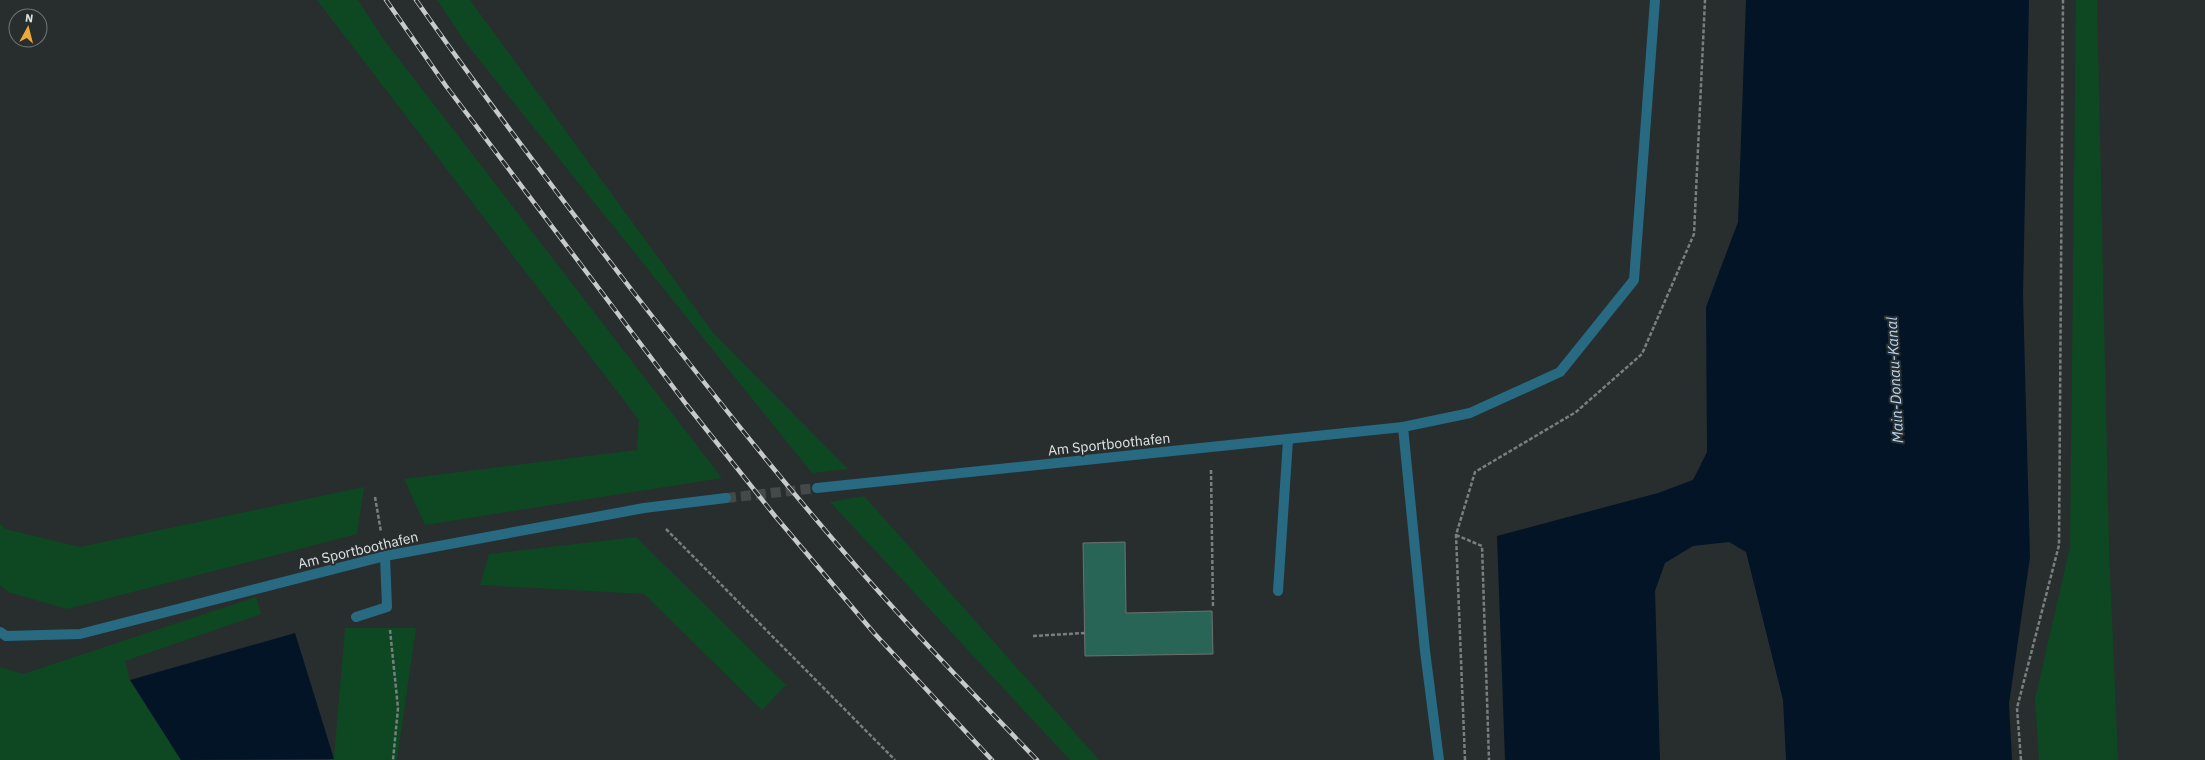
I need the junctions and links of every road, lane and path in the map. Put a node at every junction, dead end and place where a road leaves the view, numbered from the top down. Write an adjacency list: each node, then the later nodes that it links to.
1 (1655, 0): 3 (street, Am Sportboothafen)
2 (2062, 0): 23 (path)
3 (1403, 427): 4 (street, Am Sportboothafen); 21 (street)
4 (1288, 440): 6 (street, Am Sportboothafen); 12 (street)
5 (1210, 469): 14 (path)
6 (817, 488)
7 (376, 497): 11 (path)
8 (726, 498): 9 (street, Am Sportboothafen)
9 (644, 508): 11 (street, Am Sportboothafen); 20 (path)
10 (1456, 535): 22 (path)
11 (385, 556): 13 (street); 16 (street, Am Sportboothafen)
12 (1278, 591)
13 (387, 607): 15 (street); 19 (path)
14 (1213, 607)
15 (356, 617)
16 (0, 632)
17 (1084, 633): 18 (path)
18 (1033, 636)
19 (394, 760)
20 (895, 760)
21 (1439, 760)
22 (1489, 760)
23 (2021, 760)

